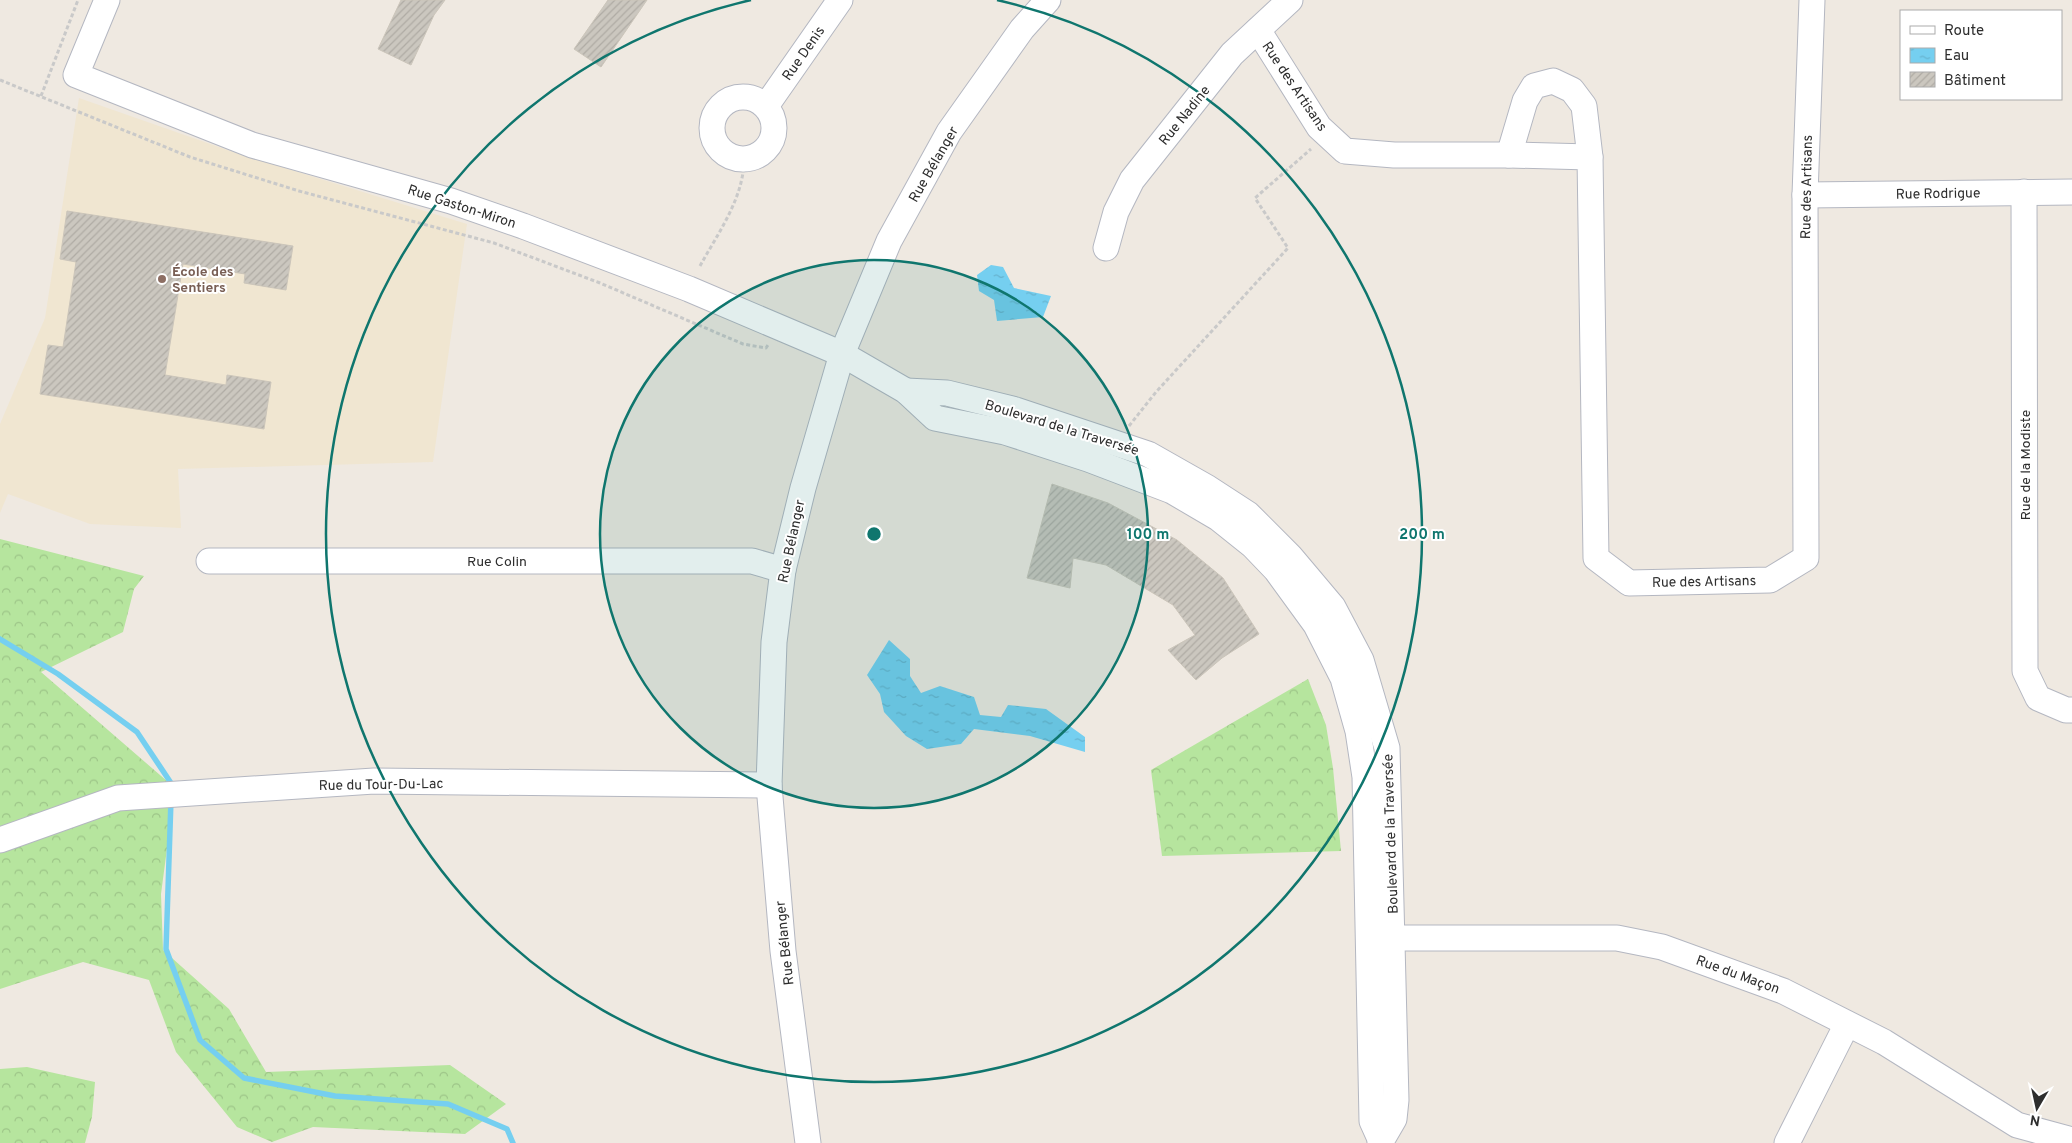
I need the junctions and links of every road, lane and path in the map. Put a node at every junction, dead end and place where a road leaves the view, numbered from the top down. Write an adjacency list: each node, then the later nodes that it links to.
1 (78, 0): 9 (path)
2 (107, 0): 20 (street, Rue Gaston-Miron)
3 (840, 0): 10 (street, Rue Denis)
4 (1048, 0): 21 (street, Rue Bélanger)
5 (1290, 0): 7 (street, Rue Nadine)
6 (1812, 0): 17 (street, Rue des Artisans)
7 (1258, 30): 11 (street, Rue des Artisans); 18 (street, Rue Nadine)
8 (0, 80): 9 (path)
9 (41, 96): 20 (path)
10 (766, 106): 14 (street); 14 (street)
11 (1328, 135): 12 (street, Rue des Artisans); 23 (path)
12 (1509, 154): 13 (street, Rue des Artisans); 13 (street, Rue des Artisans)
13 (1590, 157): 17 (street, Rue des Artisans)
14 (744, 159): 19 (path)
15 (2024, 192): 16 (street, Rue Rodrigue); 17 (street, Rue Rodrigue); 26 (street, Rue de la Modiste)
16 (2072, 192)
17 (1805, 195)
18 (1106, 248)
19 (700, 266)
20 (780, 328): 21 (street, Rue Gaston-Miron)
21 (842, 354): 22 (street, Boulevard de la Traversée); 25 (street, Rue Bélanger)
22 (906, 390): 23 (street, Boulevard de la Traversée); 29 (street, Boulevard de la Traversée)
23 (1116, 442): 29 (street, Boulevard de la Traversée)
24 (209, 560): 25 (street, Rue Colin)
25 (784, 570): 27 (street, Rue Bélanger)
26 (2072, 710)
27 (769, 785): 28 (street, Rue du Tour-Du-Lac); 33 (street, Rue Bélanger)
28 (0, 840)
29 (1381, 938): 30 (street, Rue du Maçon); 32 (street, Boulevard de la Traversée)
30 (1847, 1024): 31 (street, Rue du Maçon); 34 (street)
31 (2072, 1140)
32 (1380, 1142)
33 (808, 1143)
34 (1787, 1143)

